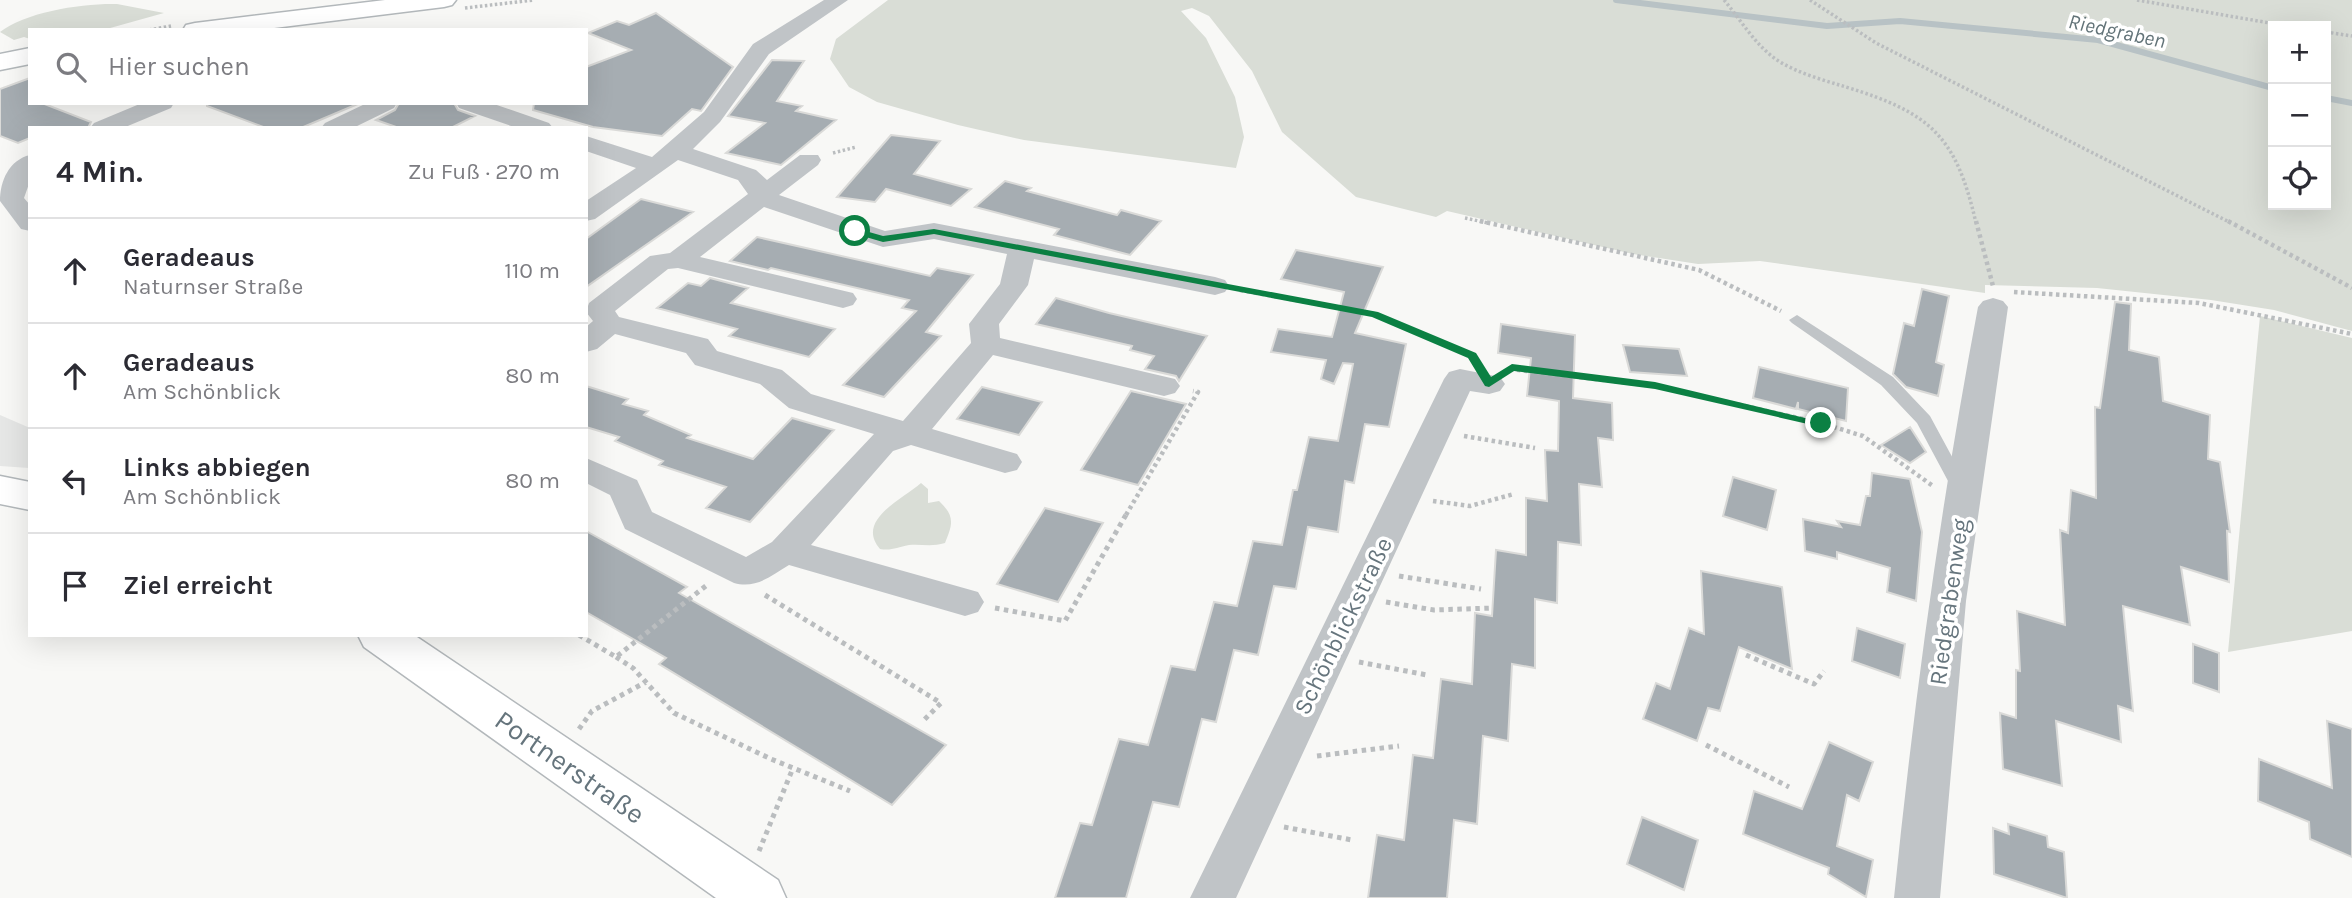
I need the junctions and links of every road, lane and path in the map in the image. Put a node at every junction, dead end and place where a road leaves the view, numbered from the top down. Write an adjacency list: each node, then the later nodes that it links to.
1 (444, 0): 7 (street)
2 (838, 0): 19 (street)
3 (1724, 0): 31 (path)
4 (1810, 0): 30 (path)
5 (2137, 0): 6 (path)
6 (2268, 23)
7 (212, 28)
8 (2331, 33): 9 (path)
9 (2352, 36)
10 (28, 56): 11 (street)
11 (0, 62)
12 (158, 105): 15 (street)
13 (382, 105): 16 (street)
14 (473, 105): 17 (street)
15 (108, 126)
16 (337, 126)
17 (535, 126)
18 (588, 143): 19 (street)
19 (665, 158): 22 (street); 24 (street)
20 (809, 159): 22 (street)
21 (28, 163): 23 (street)
22 (762, 198): 27 (street); 28 (street)
23 (5, 200): 26 (street)
24 (588, 213)
25 (1465, 218): 33 (path)
26 (28, 221)
27 (1022, 250): 29 (street); 36 (street)
28 (678, 260): 32 (street); 34 (street)
29 (1215, 286): 37 (path)
30 (2352, 288)
31 (1999, 297): 35 (path); 46 (street, Riedgrabenweg)
32 (843, 299)
33 (1797, 320): 46 (lane)
34 (598, 333): 40 (street)
35 (2352, 334)
36 (986, 344): 38 (street); 40 (street)
37 (1489, 384): 39 (street, Schönblickstraße); 43 (path)
38 (1164, 386): 54 (path)
39 (1436, 431): 41 (path); 49 (street, Schönblickstraße)
40 (909, 435): 42 (street); 50 (street)
41 (1535, 448)
42 (1005, 462)
43 (1902, 464)
44 (588, 469): 51 (street)
45 (0, 490): 48 (street)
46 (1963, 493): 77 (street, Riedgrabenweg)
47 (1514, 494): 49 (path)
48 (28, 496)
49 (1405, 497): 52 (street, Schönblickstraße)
50 (785, 551): 51 (street); 54 (street)
51 (739, 569): 60 (path); 64 (path)
52 (1363, 584): 53 (path); 55 (path); 59 (street, Schönblickstraße)
53 (1481, 589)
54 (965, 602)
55 (1493, 608)
56 (383, 637): 67 (street, Portnerstraße)
57 (582, 637): 60 (path)
58 (1746, 655): 61 (path)
59 (1329, 656): 62 (path); 68 (street, Schönblickstraße)
60 (616, 657): 63 (path)
61 (1824, 671)
62 (1427, 675)
63 (646, 682): 67 (path); 69 (path)
64 (924, 720)
65 (1706, 745): 70 (path)
66 (1399, 746): 68 (path)
67 (558, 759): 75 (street, Portnerstraße)
68 (1279, 761): 72 (street, Schönblickstraße)
69 (793, 768): 71 (path); 73 (path)
70 (1789, 787)
71 (850, 791)
72 (1251, 820): 74 (path); 76 (street, Schönblickstraße)
73 (770, 823)
74 (1352, 840)
75 (759, 898)
76 (1213, 898)
77 (1917, 898)

